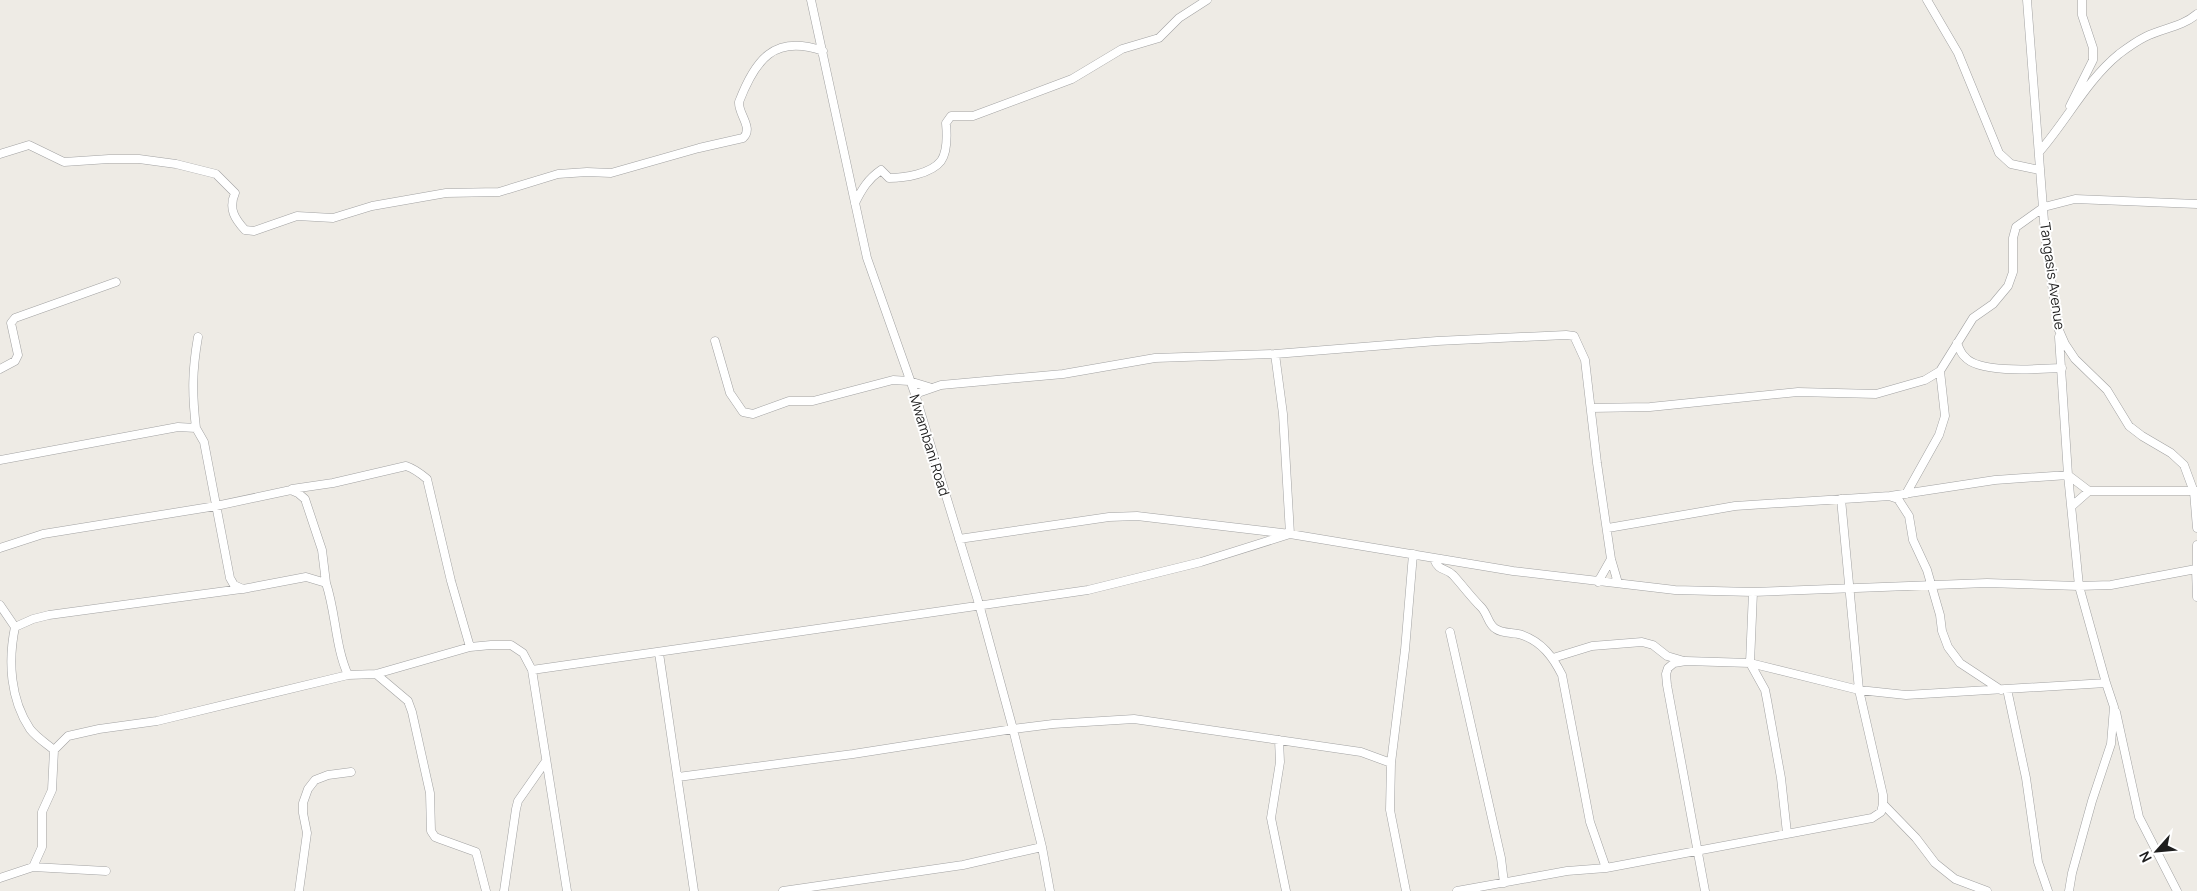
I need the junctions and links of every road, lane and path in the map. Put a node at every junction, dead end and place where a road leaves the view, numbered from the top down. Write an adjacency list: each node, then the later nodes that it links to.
1 (811, 0): 7 (street, Mwambani Road)
2 (1207, 0): 12 (street)
3 (1927, 0): 11 (street)
4 (2027, 0): 9 (street, Tangasis Avenue)
5 (2082, 0): 8 (street)
6 (2197, 14): 8 (street)
7 (823, 51): 10 (street); 12 (street, Mwambani Road)
8 (2068, 112): 9 (street)
9 (2040, 151): 11 (street, Tangasis Avenue)
10 (0, 154)
11 (2040, 170): 14 (street, Tangasis Avenue)
12 (855, 203): 24 (street, Mwambani Road)
13 (2197, 204): 14 (street)
14 (2044, 207): 16 (street, Tangasis Avenue); 19 (street)
15 (116, 282): 22 (street)
16 (2058, 328): 21 (street); 32 (street, Tangasis Avenue)
17 (198, 337): 28 (street)
18 (715, 341): 24 (street)
19 (1957, 344): 21 (street); 23 (street)
20 (1275, 354): 25 (street); 27 (street); 41 (street)
21 (2062, 368): 30 (street)
22 (0, 369)
23 (1940, 371): 27 (street); 34 (street)
24 (909, 381): 25 (street); 26 (street, Mwambani Road)
25 (932, 388): 26 (street)
26 (915, 394): 42 (street, Mwambani Road)
27 (1591, 408): 39 (street)
28 (196, 428): 29 (street); 37 (street)
29 (0, 460)
30 (2068, 475): 33 (street); 34 (street); 38 (street)
31 (291, 490): 37 (street); 50 (street); 62 (street)
32 (2196, 491): 33 (street); 40 (street, Tangasis Avenue)
33 (2089, 492): 38 (street)
34 (1906, 494): 35 (street)
35 (1890, 496): 36 (street); 52 (street)
36 (1841, 499): 39 (street); 54 (street)
37 (216, 506): 44 (street); 55 (street)
38 (2072, 506): 53 (street)
39 (1608, 528): 46 (street)
40 (2197, 528)
41 (1290, 534): 42 (street); 45 (street); 58 (street)
42 (959, 539): 58 (street, Mwambani Road)
43 (2197, 545): 48 (street)
44 (0, 548)
45 (1413, 554): 47 (street); 78 (street)
46 (1611, 558): 49 (street); 51 (street)
47 (1434, 559): 49 (street); 64 (street)
48 (2197, 570): 53 (street); 57 (street)
49 (1598, 582): 51 (street)
50 (326, 583): 55 (street); 69 (street)
51 (1618, 583): 56 (street)
52 (1930, 585): 53 (street); 54 (street); 72 (street)
53 (2079, 586): 70 (street)
54 (1848, 588): 56 (street); 71 (street)
55 (243, 589): 60 (street)
56 (1752, 592): 66 (street)
57 (2197, 597)
58 (979, 604): 63 (street); 74 (street, Mwambani Road)
59 (0, 605): 60 (street)
60 (15, 627): 76 (street)
61 (1450, 632): 89 (street)
62 (470, 647): 67 (street); 68 (street)
63 (660, 653): 67 (street); 80 (street)
64 (1553, 658): 65 (street); 86 (street)
65 (1686, 661): 66 (street); 84 (street)
66 (1750, 663): 71 (street); 82 (street)
67 (532, 670): 77 (street)
68 (376, 674): 69 (street); 92 (street)
69 (348, 675): 76 (street)
70 (2106, 683): 72 (street); 73 (street)
71 (1859, 690): 72 (street); 81 (street)
72 (2004, 690): 103 (street)
73 (2114, 707): 104 (street); 105 (street)
74 (1013, 729): 75 (street); 80 (street); 83 (street, Mwambani Road)
75 (1279, 740): 78 (street); 98 (street)
76 (54, 750): 85 (street)
77 (546, 761): 93 (street); 94 (street)
78 (1391, 762): 99 (street)
79 (352, 772): 91 (street)
80 (678, 777): 95 (street)
81 (1884, 804): 82 (street); 102 (street)
82 (1788, 833): 84 (street)
83 (1042, 847): 90 (street); 97 (street, Mwambani Road)
84 (1698, 851): 86 (street); 101 (street)
85 (33, 867): 87 (street); 88 (street)
86 (1606, 868): 89 (street)
87 (106, 871)
88 (0, 878)
89 (1504, 883): 100 (street)
90 (819, 889): 96 (street)
91 (299, 891)
92 (486, 891)
93 (504, 891)
94 (567, 891)
95 (694, 891)
96 (783, 891)
97 (1050, 891)
98 (1286, 891)
99 (1406, 891)
100 (1457, 891)
101 (1705, 891)
102 (1987, 891)
103 (2048, 891)
104 (2069, 891)
105 (2177, 891)

